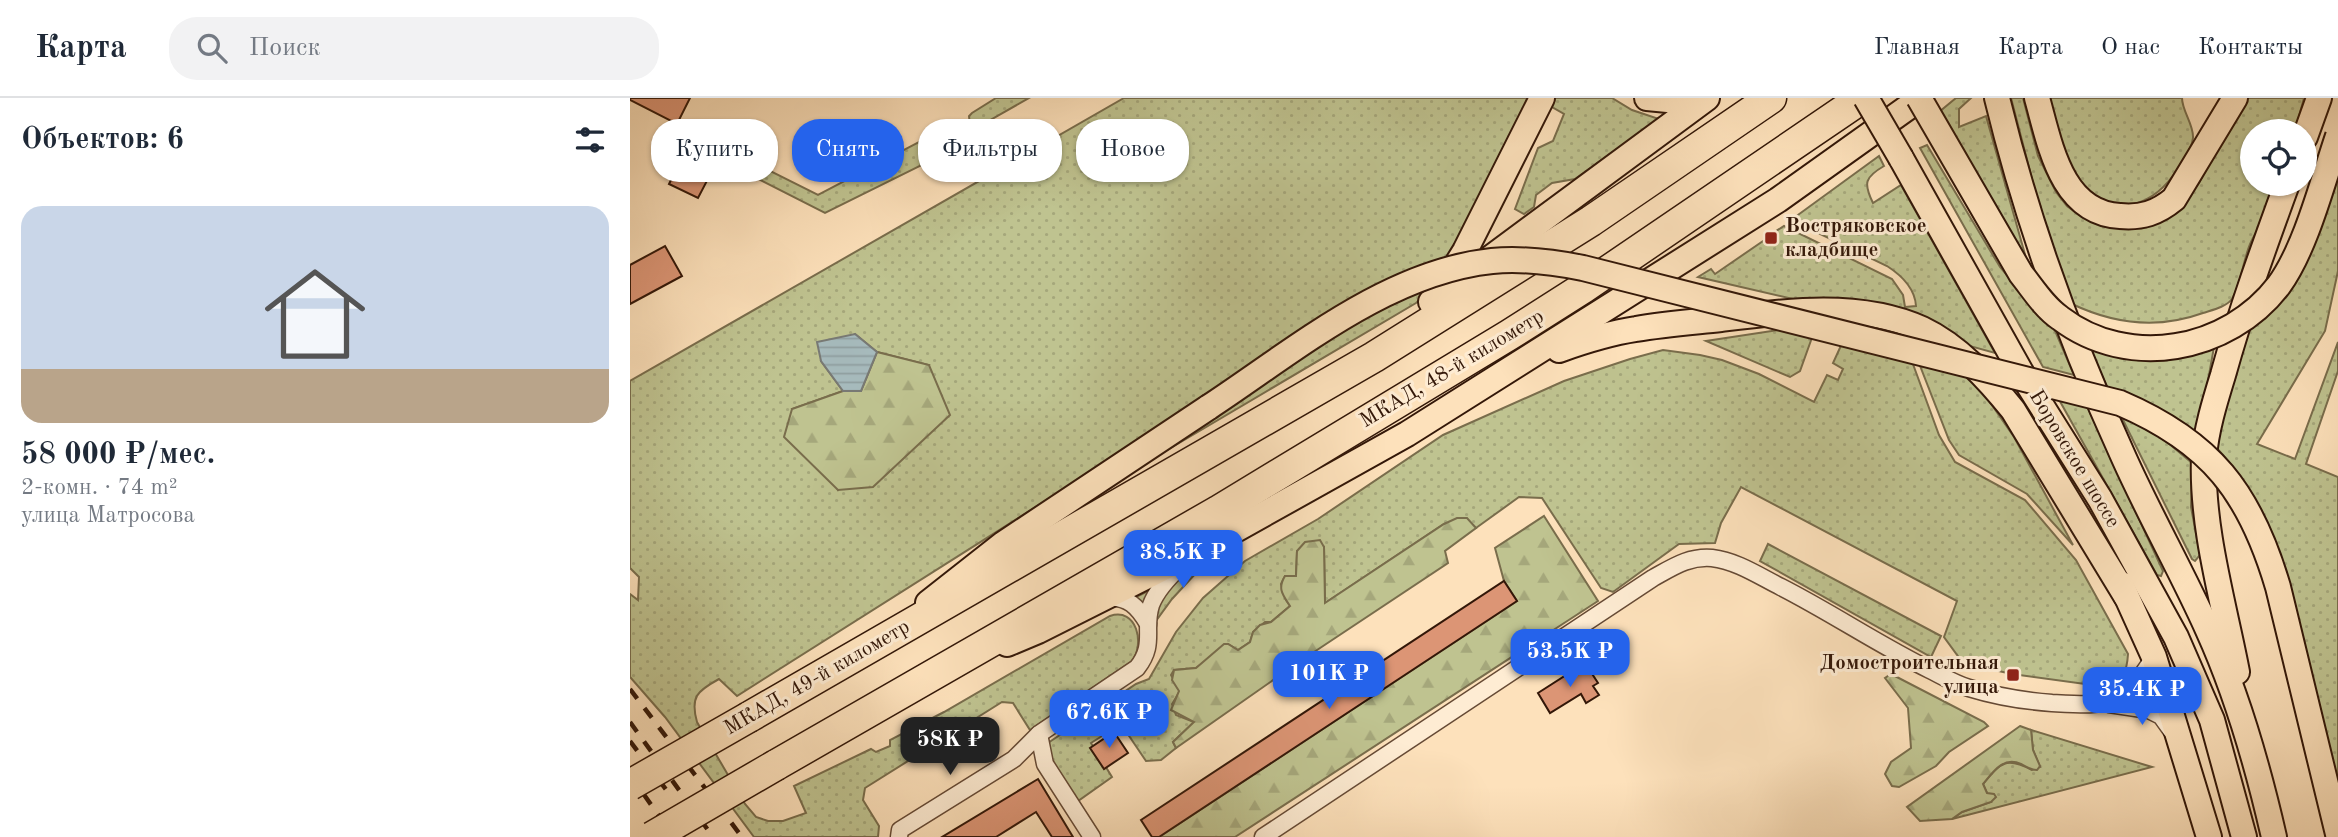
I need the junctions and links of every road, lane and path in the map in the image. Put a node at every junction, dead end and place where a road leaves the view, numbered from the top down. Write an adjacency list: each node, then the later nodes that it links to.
1 (1542, 98): 15 (main road)
2 (1647, 98): 3 (main road)
3 (1689, 98)
4 (1707, 98): 15 (main road)
5 (1771, 98): 16 (highway)
6 (1864, 98): 18 (main road, Боровское шоссе, bridge); 25 (highway, МКАД, 48-й километр)
7 (1920, 98): 13 (main road, bridge); 17 (main road)
8 (2037, 98): 9 (main road)
9 (2235, 98)
10 (2319, 98): 12 (main road)
11 (1999, 105): 29 (main road, Боровское шоссе)
12 (2311, 119)
13 (2338, 136)
14 (2283, 196): 29 (main road)
15 (1431, 302): 16 (main road)
16 (1374, 357): 23 (highway, МКАД, 49-й километр)
17 (1502, 376): 19 (main road); 20 (main road)
18 (2056, 432): 20 (main road); 37 (main road, Боровское шоссе)
19 (1203, 548): 21 (main road); 22 (street)
20 (2126, 596): 24 (main road)
21 (1103, 598): 22 (street); 25 (main road)
22 (1148, 624): 27 (street)
23 (876, 644): 30 (highway, МКАД, 49-й километр, bridge); 31 (main road, bridge)
24 (2154, 657): 26 (street); 28 (main road)
25 (942, 671): 32 (highway, bridge)
26 (2109, 704): 28 (street); 35 (street)
27 (1039, 734): 33 (street); 34 (street)
28 (2180, 742): 36 (main road)
29 (2256, 765): 38 (main road, Боровское шоссе)
30 (630, 785)
31 (2338, 834)
32 (652, 837)
33 (899, 837)
34 (1092, 837)
35 (1263, 837)
36 (2209, 837)
37 (2244, 837)
38 (2274, 837)

